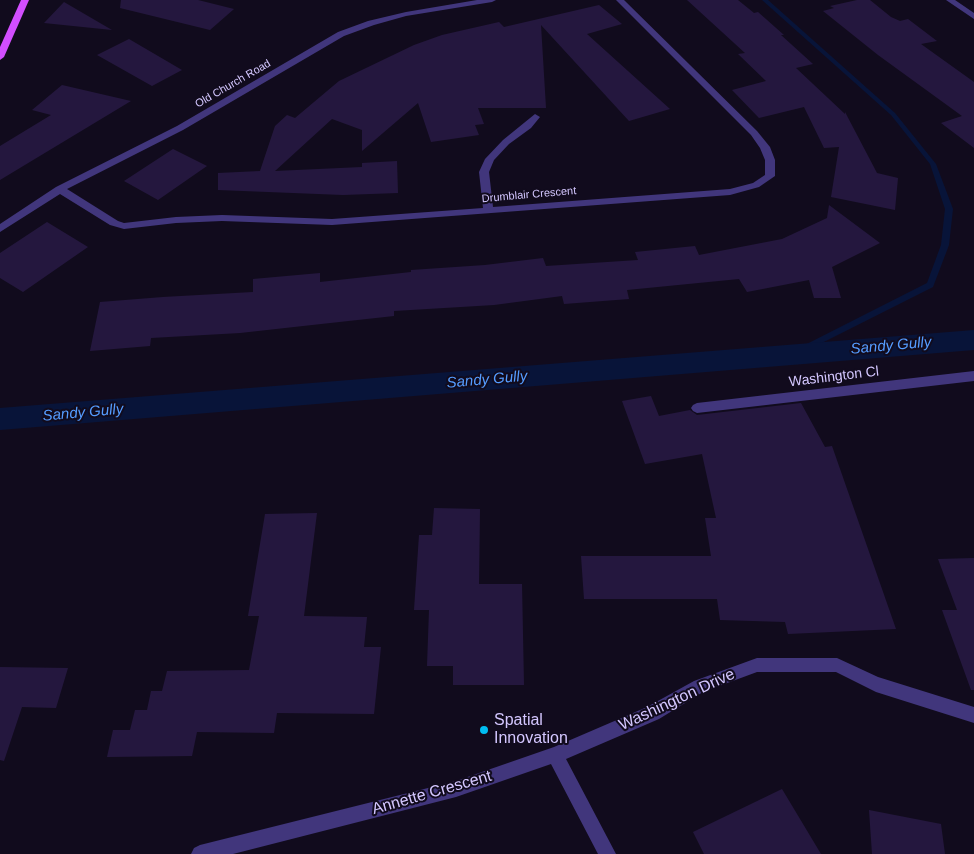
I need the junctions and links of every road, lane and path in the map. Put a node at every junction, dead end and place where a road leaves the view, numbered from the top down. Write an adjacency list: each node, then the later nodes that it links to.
1 (25, 0): 6 (main road)
2 (492, 0): 8 (street, Old Church Road)
3 (620, 0): 9 (street, Drumblair Crescent)
4 (950, 0): 5 (street)
5 (974, 17)
6 (1, 52)
7 (535, 117): 9 (street)
8 (60, 189): 9 (street, Drumblair Crescent); 10 (street, Old Church Road)
9 (488, 211)
10 (0, 228)
11 (974, 376): 12 (street, Washington Cl)
12 (697, 408)
13 (974, 715): 14 (street, Washington Drive)
14 (555, 755): 15 (street, Annette Crescent); 16 (street)
15 (200, 854)
16 (607, 854)

